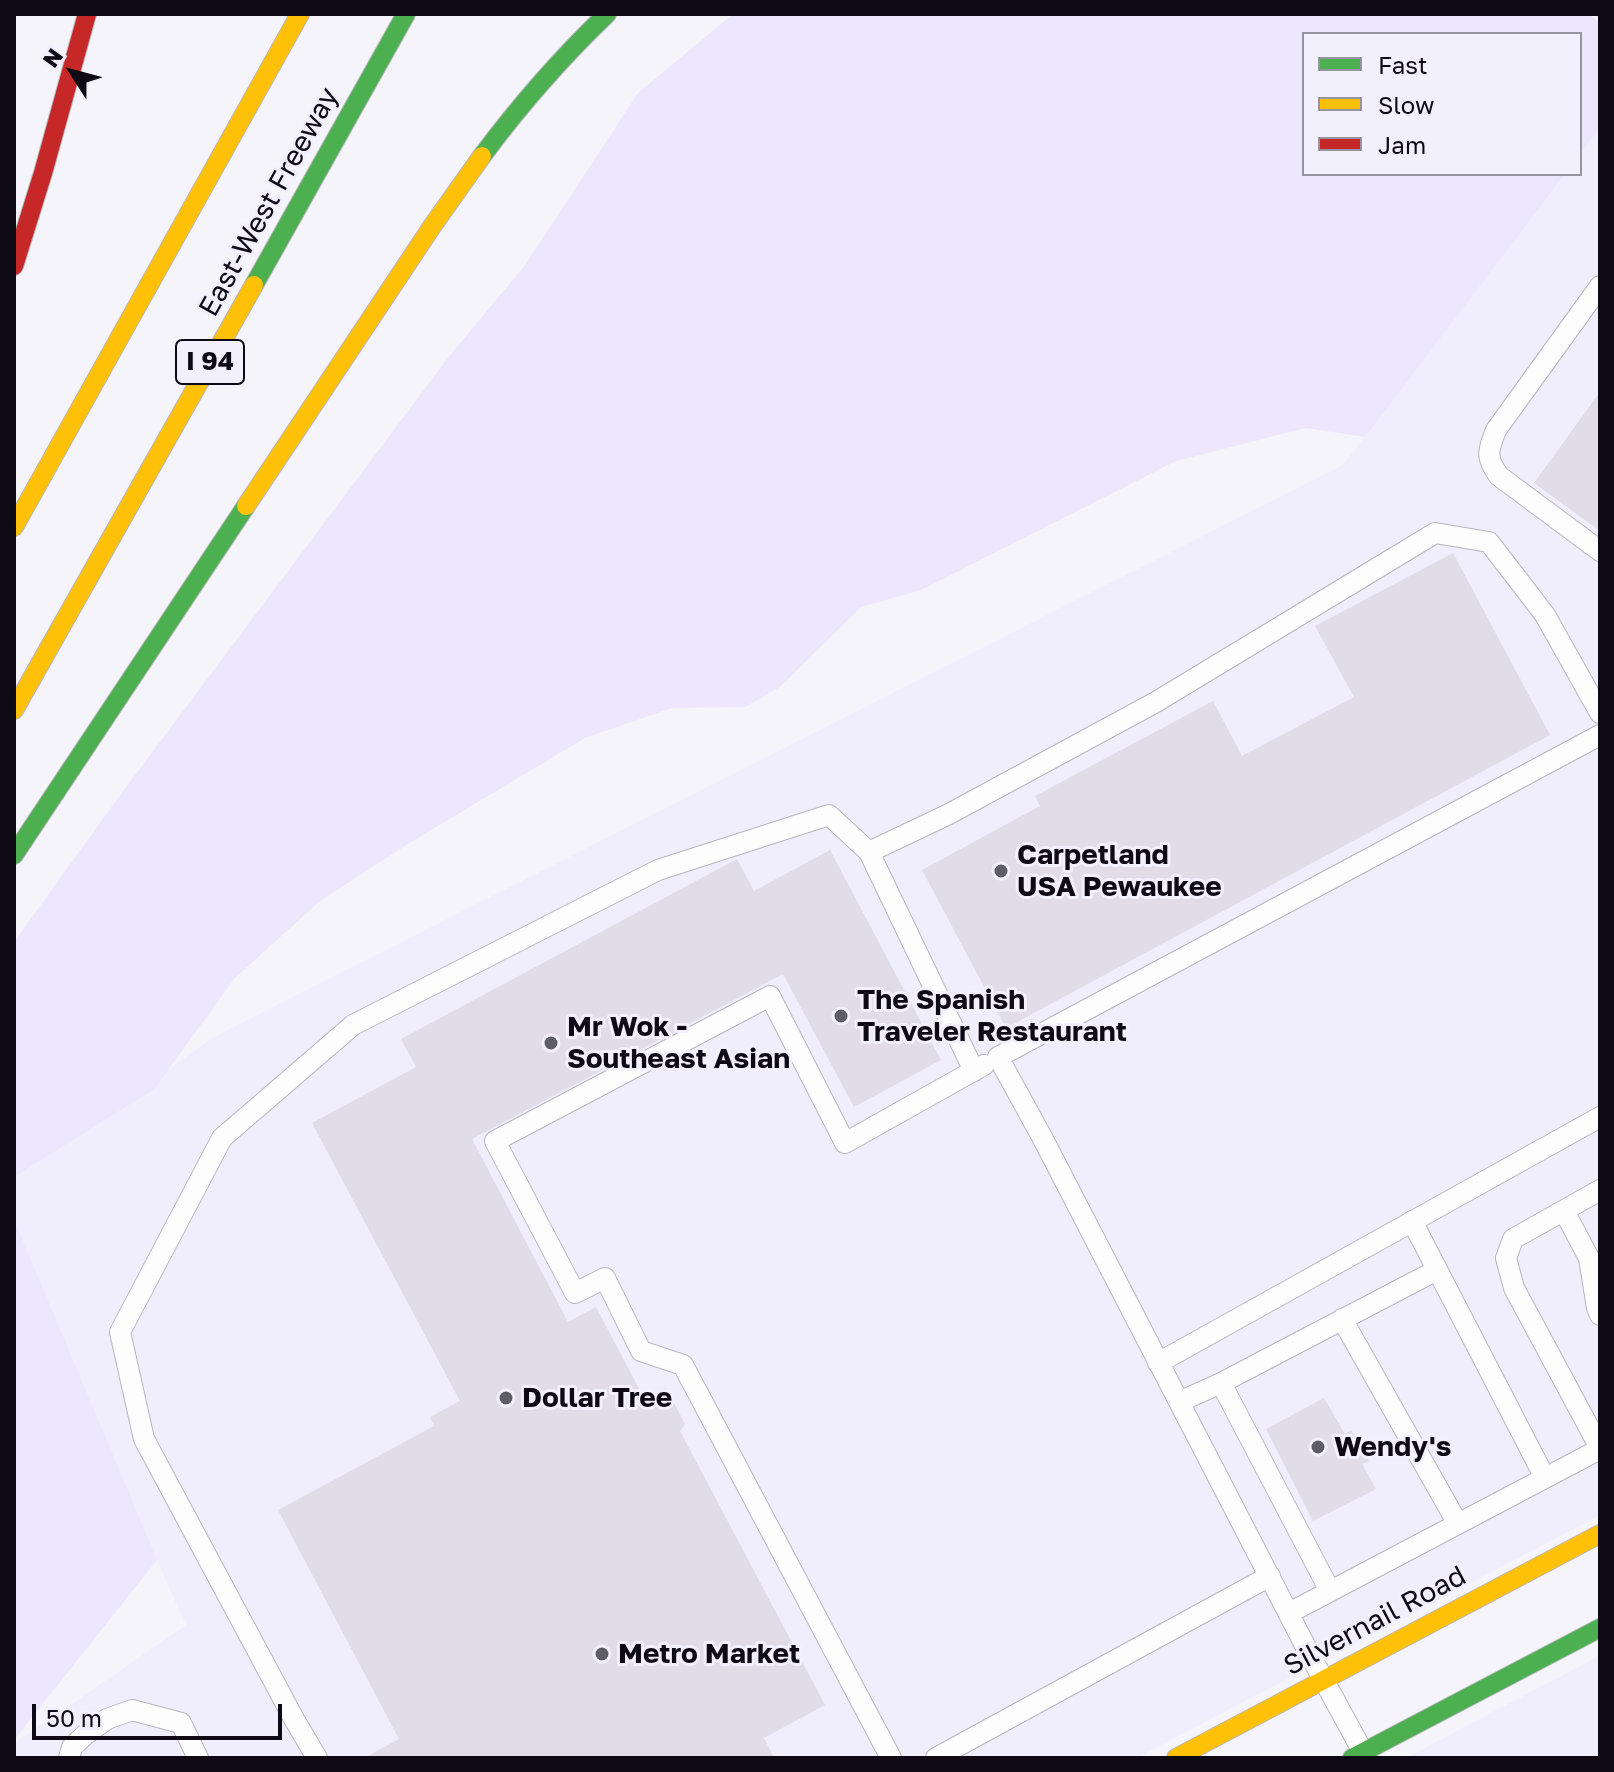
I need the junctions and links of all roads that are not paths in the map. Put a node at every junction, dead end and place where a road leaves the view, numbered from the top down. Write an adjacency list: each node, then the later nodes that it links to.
1 (87, 14): 5 (main road)
2 (300, 14): 7 (main road)
3 (406, 14): 9 (main road, East-West Freeway / I 94)
4 (607, 14): 13 (main road)
5 (14, 266)
6 (1600, 286): 8 (lane)
7 (14, 527)
8 (1600, 551)
9 (14, 710)
10 (1600, 713): 12 (lane)
11 (1600, 735): 14 (lane)
12 (869, 852): 15 (lane); 39 (lane)
13 (14, 855)
14 (998, 1057): 15 (lane); 24 (lane)
15 (974, 1071): 40 (lane)
16 (1600, 1117): 19 (lane)
17 (1600, 1190): 18 (lane)
18 (1564, 1211): 20 (lane); 27 (lane)
19 (1412, 1221): 21 (lane); 24 (lane)
20 (1594, 1264): 22 (lane)
21 (1437, 1270): 23 (lane); 28 (lane)
22 (1600, 1315)
23 (1342, 1319): 25 (lane); 29 (lane)
24 (1158, 1363): 26 (lane)
25 (1221, 1383): 26 (lane); 32 (lane)
26 (1179, 1402): 31 (lane)
27 (1600, 1449): 28 (lane)
28 (1545, 1478): 29 (lane)
29 (1458, 1524): 32 (lane)
30 (1600, 1534): 35 (main road, Silvernail Road)
31 (1270, 1576): 33 (lane); 41 (lane)
32 (1330, 1591): 33 (lane)
33 (1289, 1613): 35 (lane)
34 (1600, 1628): 36 (main road)
35 (1323, 1680): 36 (lane); 42 (main road, Silvernail Road)
36 (1357, 1755)
37 (69, 1758): 38 (lane)
38 (198, 1758)
39 (317, 1758)
40 (891, 1758)
41 (936, 1758)
42 (1176, 1758)

